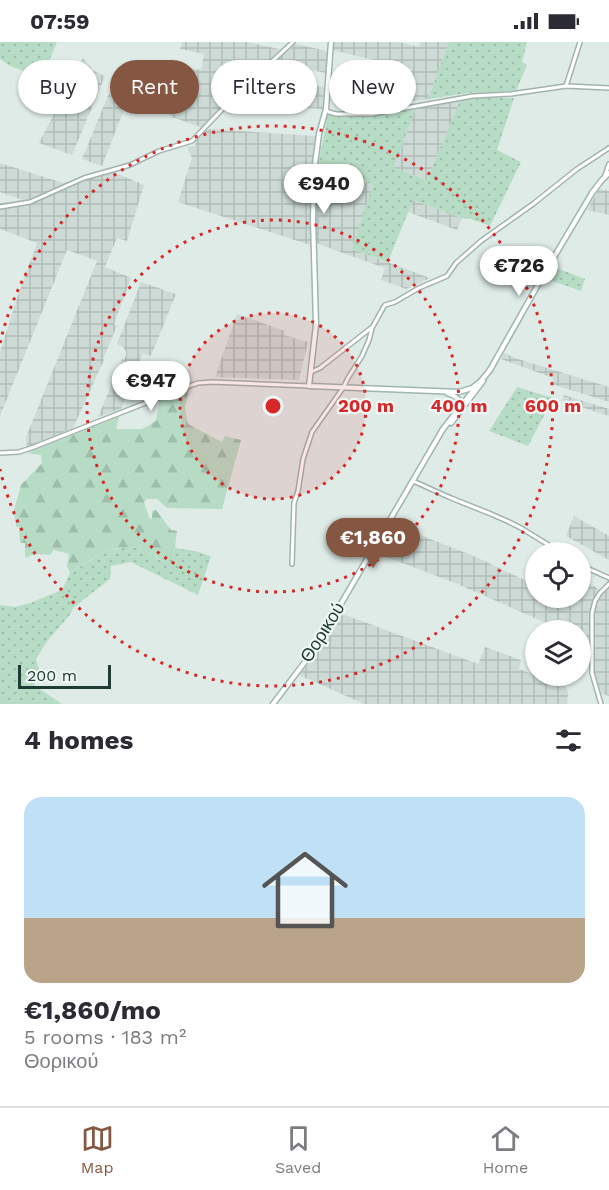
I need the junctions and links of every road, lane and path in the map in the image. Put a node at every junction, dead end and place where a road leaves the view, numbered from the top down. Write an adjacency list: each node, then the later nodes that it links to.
1 (293, 42): 10 (street)
2 (331, 42): 6 (main road)
3 (580, 42): 4 (street)
4 (566, 86): 5 (street); 6 (street)
5 (609, 88)
6 (326, 109): 13 (main road)
7 (609, 148): 11 (street)
8 (609, 164): 9 (street)
9 (607, 175): 12 (main road, Θορικού)
10 (0, 207)
11 (372, 328): 13 (street); 16 (street)
12 (490, 370): 14 (main road, Θορικού); 19 (main road, Θορικού)
13 (310, 373): 15 (main road)
14 (482, 381): 18 (main road); 19 (main road, Θορικού)
15 (309, 386): 16 (main road); 20 (street)
16 (343, 388): 17 (main road); 23 (street)
17 (443, 392): 18 (main road); 19 (main road)
18 (453, 392): 19 (main road)
19 (466, 402): 21 (main road, Θορικού)
20 (0, 453)
21 (413, 480): 22 (street); 27 (main road, Θορικού)
22 (544, 542)
23 (292, 564)
24 (591, 570): 25 (street)
25 (609, 578)
26 (609, 584): 28 (street)
27 (273, 704)
28 (601, 704)

